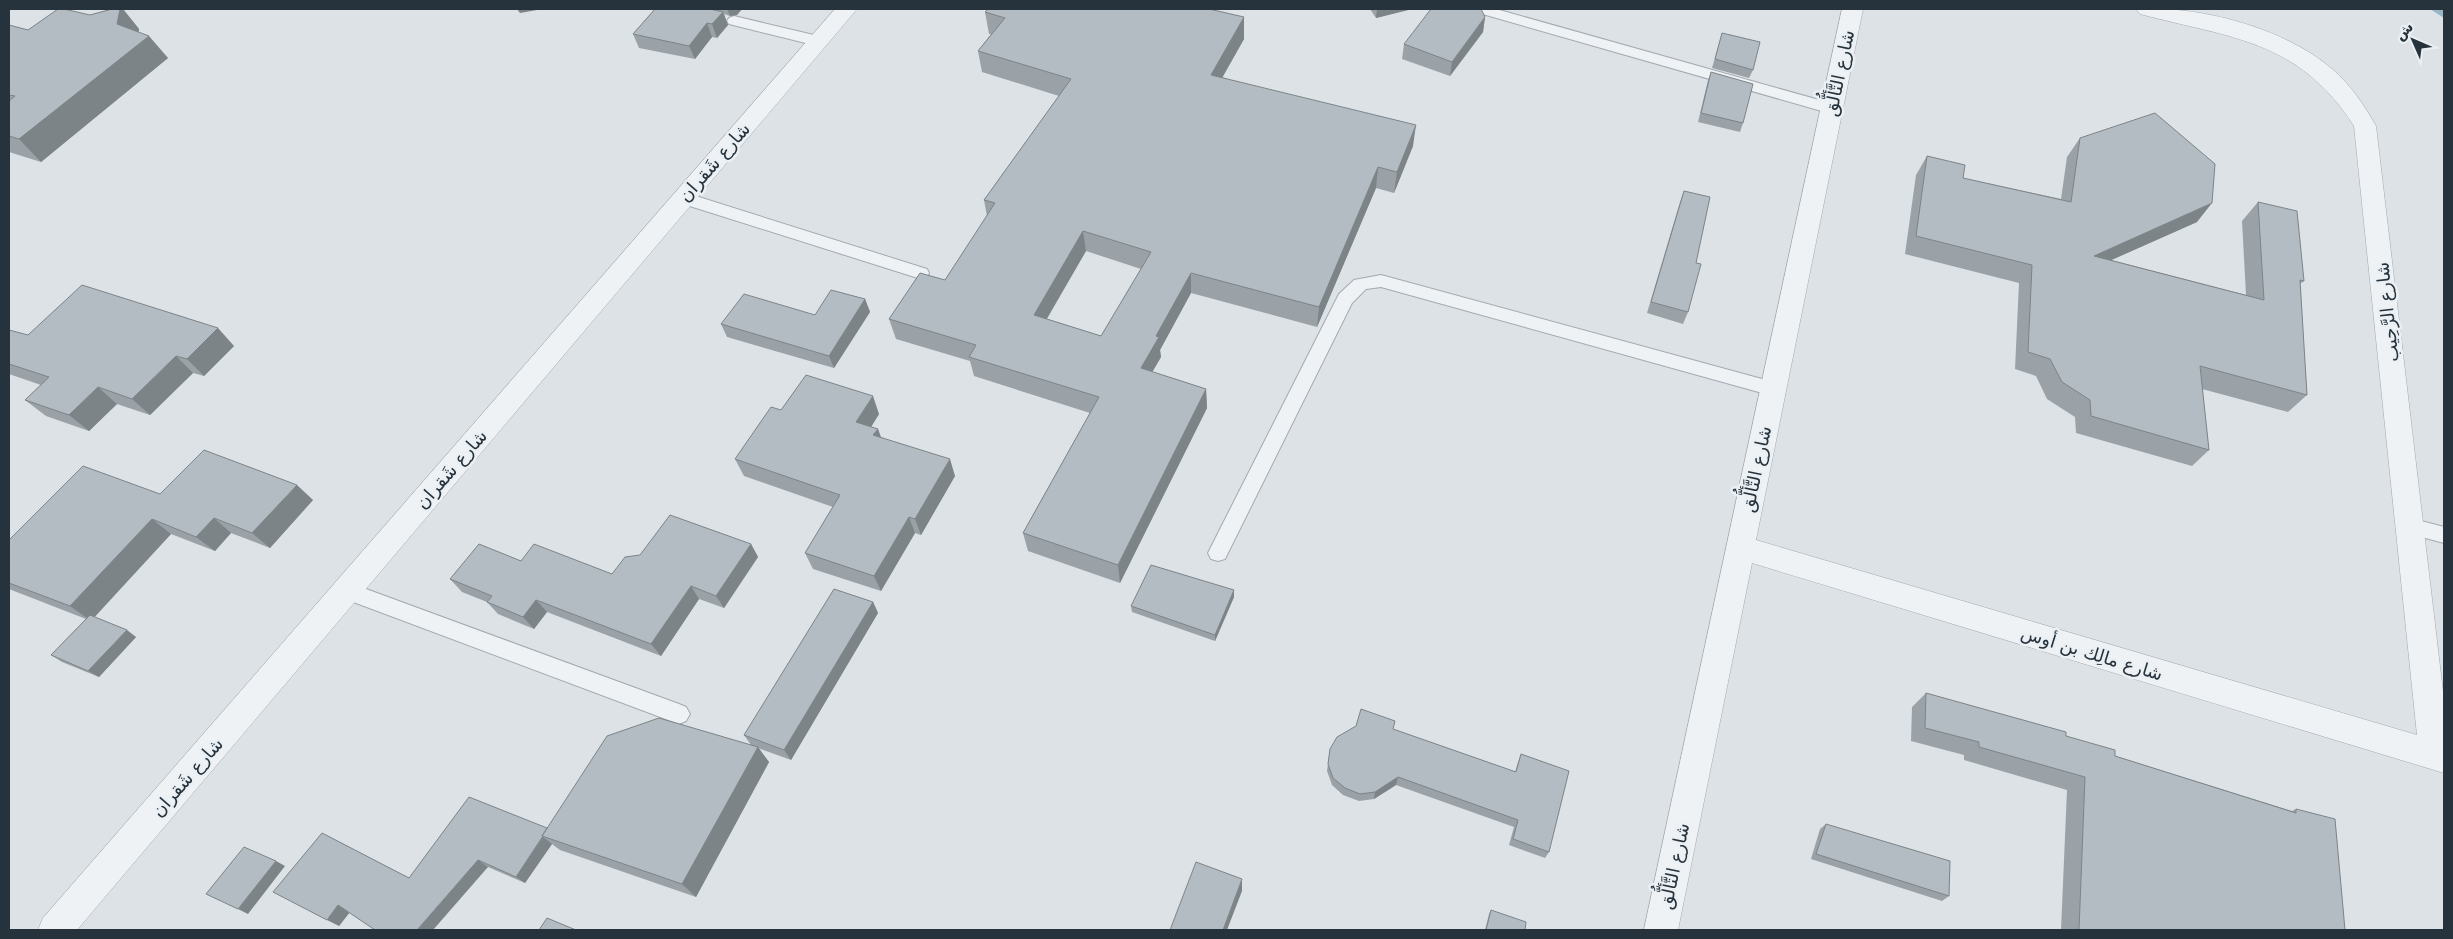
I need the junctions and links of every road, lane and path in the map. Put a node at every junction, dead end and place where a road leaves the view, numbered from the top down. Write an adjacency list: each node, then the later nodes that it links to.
1 (846, 9): 6 (street, شارع شَقران)
2 (1852, 9): 7 (street, شارع التَّألُّق)
3 (2147, 9): 11 (street, شارع الرَّحِيب)
4 (1484, 10): 7 (lane)
5 (734, 21): 6 (lane)
6 (818, 42): 8 (street, شارع شَقران)
7 (1832, 109): 10 (street, شارع التَّألُّق)
8 (683, 198): 9 (lane); 15 (street, شارع شَقران)
9 (921, 273)
10 (1773, 389): 13 (street, شارع التَّألُّق); 14 (lane)
11 (2410, 526): 12 (lane); 17 (street, شارع الرَّحِيب)
12 (2444, 535)
13 (1740, 548): 17 (street, شارع مالِك بن أوس); 19 (street, شارع التَّألُّق)
14 (1218, 553)
15 (347, 591): 16 (lane); 18 (street, شارع شَقران)
16 (679, 714)
17 (2440, 757)
18 (55, 930)
19 (1661, 930)

